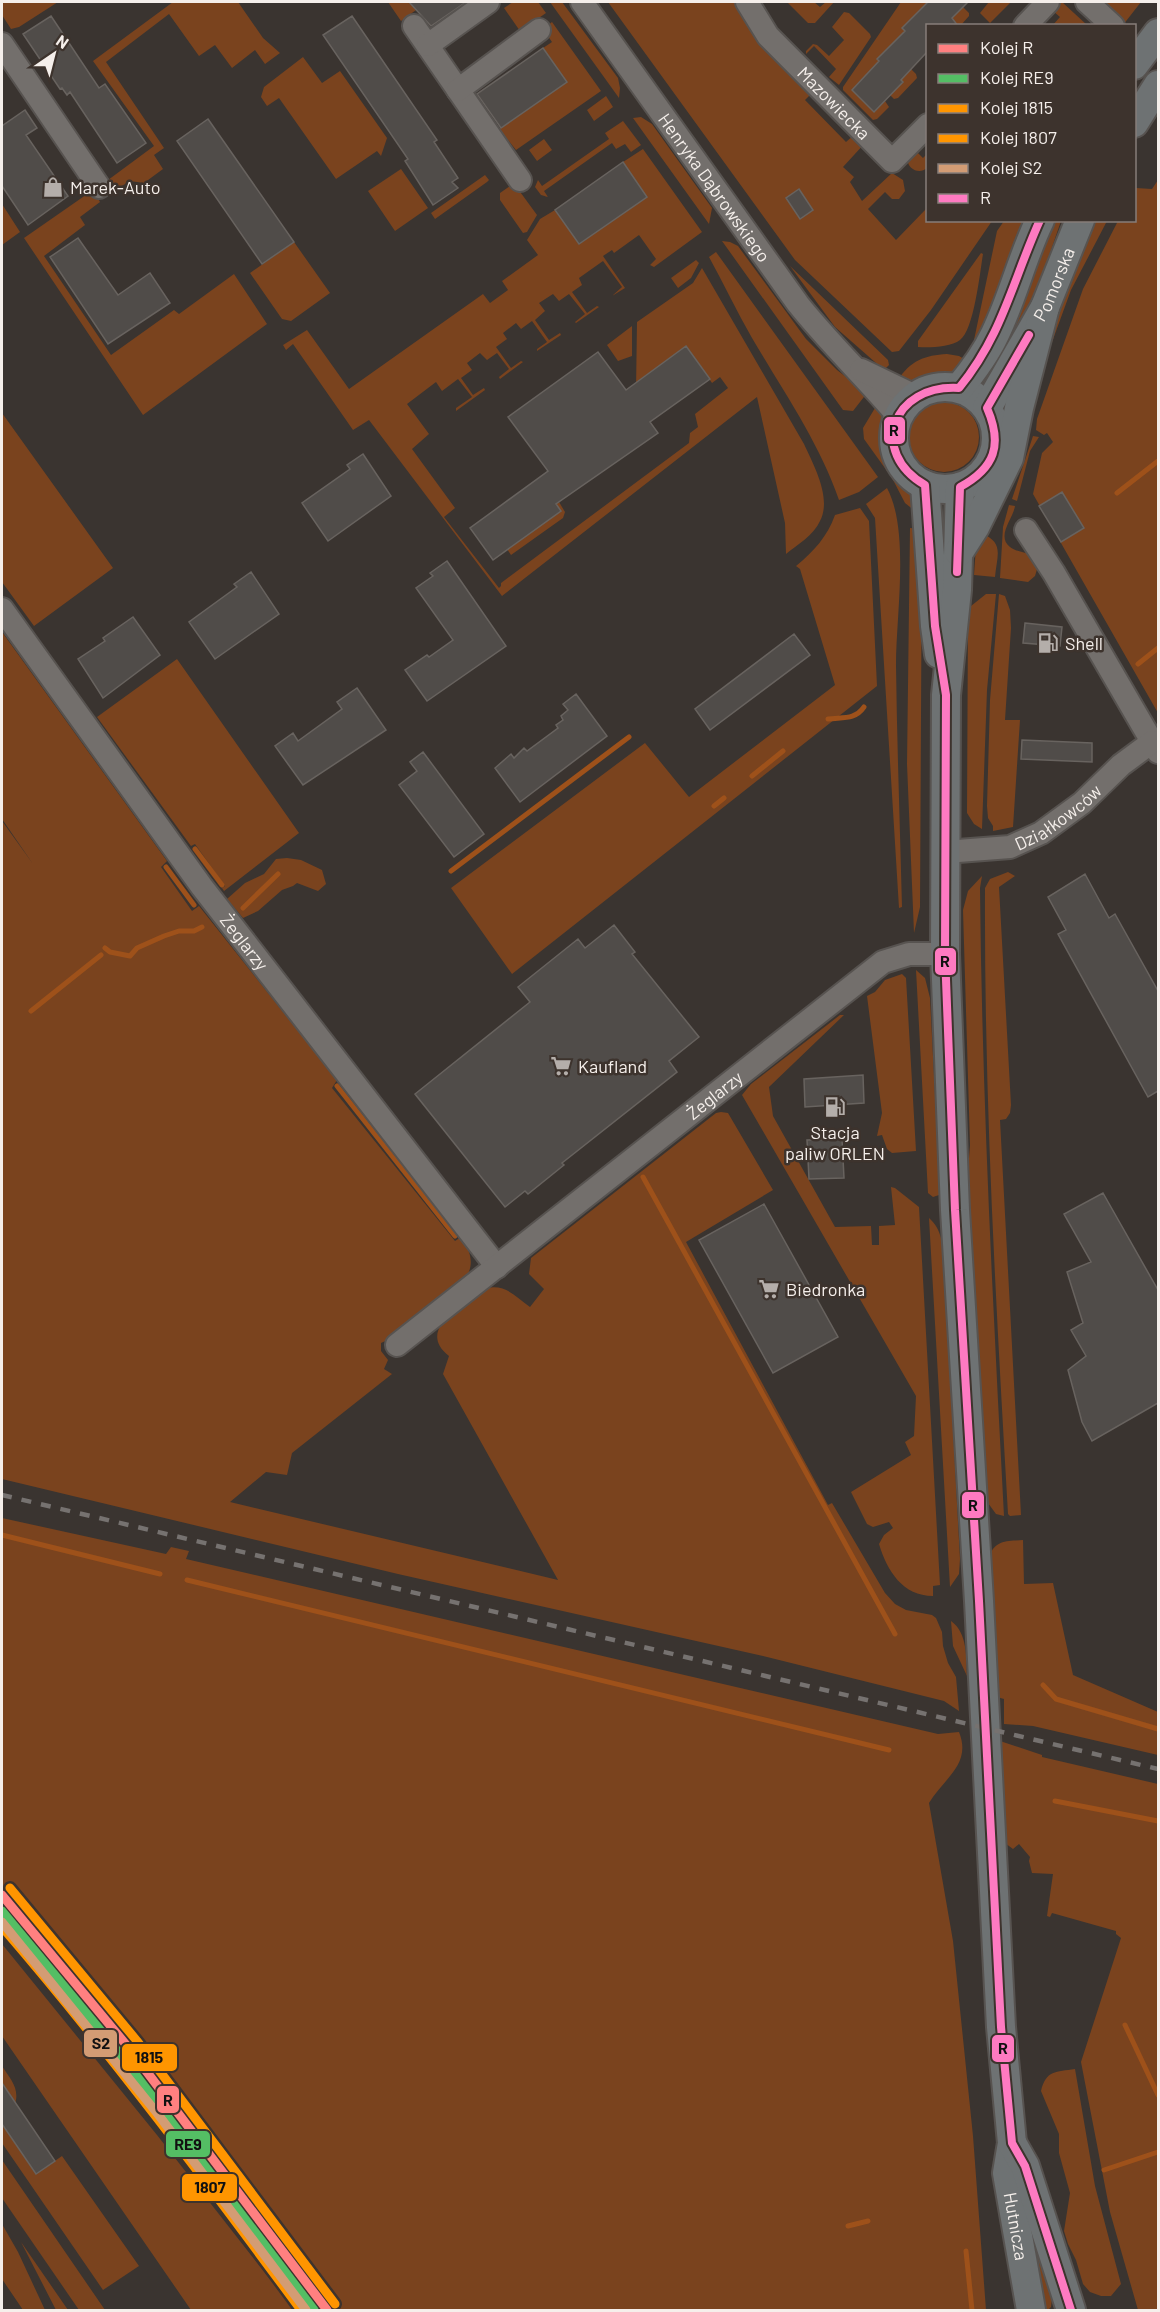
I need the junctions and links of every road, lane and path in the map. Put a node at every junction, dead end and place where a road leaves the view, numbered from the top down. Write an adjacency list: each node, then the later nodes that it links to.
1 (488, 2): 11 (street)
2 (582, 2): 22 (street, Henryka Dąbrowskiego)
3 (747, 2): 15 (street, Mazowiecka)
4 (1048, 2): 6 (street)
5 (1087, 2): 7 (street)
6 (1027, 24)
7 (1111, 24)
8 (414, 26): 11 (street)
9 (539, 30): 13 (street)
10 (2, 44): 17 (street)
11 (428, 45): 13 (street)
12 (1158, 85): 14 (main road)
13 (458, 90): 16 (street)
14 (1136, 120)
15 (926, 126)
16 (520, 180)
17 (99, 186)
18 (1039, 222): 21 (main road, Pomorska)
19 (1079, 222): 20 (main road, Pomorska)
20 (1045, 308): 23 (main road, Pomorska); 27 (main road)
21 (959, 388): 22 (main road); 23 (main road)
22 (906, 406): 24 (main road)
23 (987, 408): 25 (main road)
24 (925, 485): 25 (main road); 29 (main road)
25 (960, 487): 27 (main road)
26 (1026, 530): 30 (street, Działkowców)
27 (958, 554): 29 (main road)
28 (2, 609): 33 (street, Żeglarzy)
29 (946, 695): 31 (main road)
30 (1155, 747): 31 (street, Działkowców)
31 (945, 852): 32 (main road)
32 (945, 954): 33 (street, Żeglarzy); 35 (main road, Hutnicza)
33 (497, 1268): 34 (street, Żeglarzy)
34 (398, 1345)
35 (1012, 2143): 36 (main road, Hutnicza); 37 (main road, Hutnicza)
36 (1031, 2310)
37 (1071, 2310)

